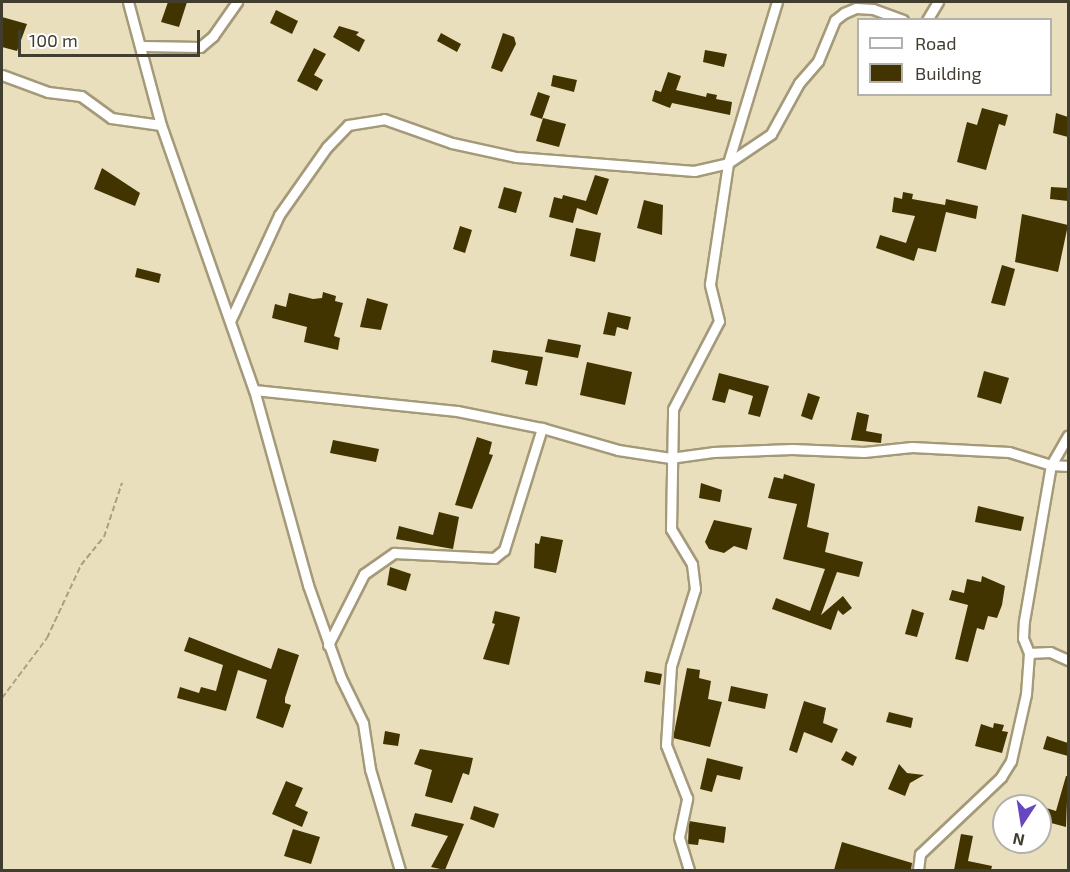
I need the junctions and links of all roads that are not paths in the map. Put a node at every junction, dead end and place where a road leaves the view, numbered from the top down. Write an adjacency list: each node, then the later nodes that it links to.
1 (128, 2): 7 (street)
2 (237, 2): 7 (street)
3 (777, 2): 10 (street)
4 (938, 2): 6 (street)
5 (898, 18): 10 (street)
6 (928, 18)
7 (142, 46): 9 (street)
8 (2, 75): 9 (street)
9 (161, 125): 11 (street)
10 (728, 163): 11 (street); 15 (street)
11 (231, 319): 12 (street)
12 (254, 390): 13 (street); 18 (street)
13 (542, 428): 15 (street); 18 (street)
14 (1068, 436): 16 (street)
15 (670, 458): 16 (street); 22 (street)
16 (1051, 465): 17 (street); 19 (street)
17 (1068, 466)
18 (328, 645): 21 (street)
19 (1029, 653): 20 (street); 23 (street)
20 (1068, 660)
21 (400, 870)
22 (689, 870)
23 (918, 870)

